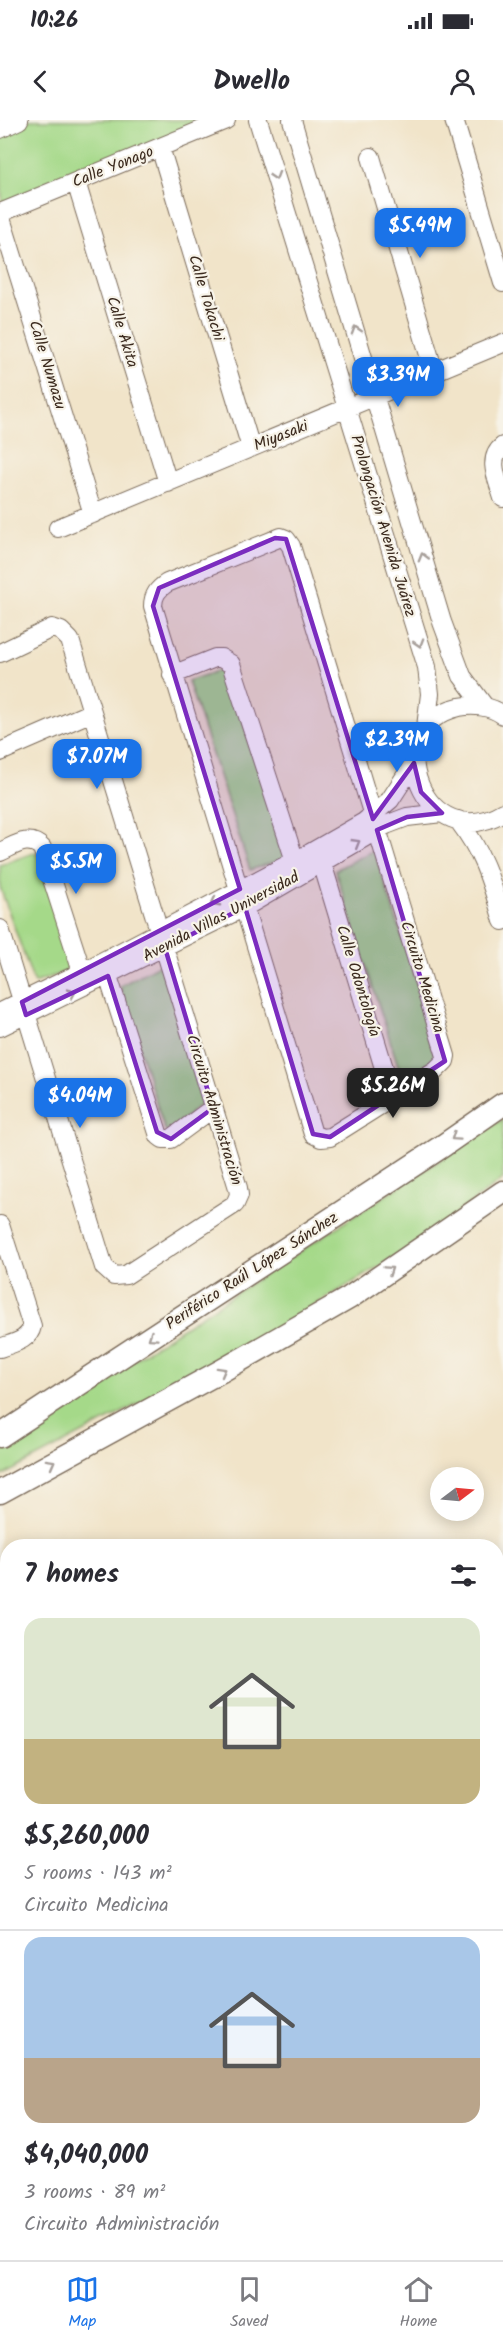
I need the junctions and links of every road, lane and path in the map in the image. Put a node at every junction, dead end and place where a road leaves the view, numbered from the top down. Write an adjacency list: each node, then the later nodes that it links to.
1 (19, 120): 6 (street)
2 (226, 120): 7 (street, Calle Yonago)
3 (258, 120): 15 (street, Prolongación Avenida Juárez, one-way to 15)
4 (292, 120): 14 (street, Prolongación Avenida Juárez, one-way to 4)
5 (454, 120): 11 (street)
6 (0, 129)
7 (160, 147): 9 (street, Calle Yonago); 17 (street, Calle Tokachi)
8 (371, 157): 13 (street)
9 (76, 182): 10 (street, Calle Yonago); 18 (street, Calle Akita)
10 (0, 214): 20 (street, Calle Numazu)
11 (503, 283)
12 (503, 343): 13 (street, Miyasaki)
13 (434, 372): 14 (street, Miyasaki)
14 (376, 396): 15 (street, Miyasaki); 24 (street, Prolongación Avenida Juárez, one-way to 14)
15 (347, 409): 17 (street, Miyasaki); 26 (street, Prolongación Avenida Juárez, one-way to 26)
16 (503, 446): 19 (street)
17 (251, 448): 18 (street, Miyasaki)
18 (168, 483): 20 (street, Miyasaki)
19 (503, 498)
20 (93, 514): 21 (street, Miyasaki)
21 (58, 528)
22 (0, 653): 25 (street, Circuito Administración)
23 (172, 675): 31 (street, Circuito Medicina); 33 (street); 35 (street, Circuito Medicina)
24 (497, 711): 26 (street)
25 (92, 712): 27 (street); 39 (street, Circuito Administración)
26 (426, 727): 28 (street, Prolongación Avenida Juárez)
27 (0, 752)
28 (414, 763): 30 (street); 31 (street, Avenida Villas Universidad)
29 (503, 812): 30 (street, Avenida Villas Universidad)
30 (450, 816): 31 (street, Avenida Villas Universidad); 37 (street)
31 (374, 824): 33 (street, Avenida Villas Universidad); 34 (street, Avenida Villas Universidad, one-way to 31); 45 (street, Circuito Medicina)
32 (0, 852): 40 (street)
33 (295, 861): 35 (street, Avenida Villas Universidad)
34 (322, 863): 36 (street, Avenida Villas Universidad); 45 (street, Calle Odontología)
35 (240, 889): 36 (street, Circuito Medicina); 39 (street, Avenida Villas Universidad, one-way to 39)
36 (245, 907): 39 (street, Avenida Villas Universidad); 45 (street, Circuito Medicina)
37 (503, 921)
38 (0, 929): 42 (street, Circuito Administración)
39 (162, 940): 40 (street, Avenida Villas Universidad); 41 (street, Avenida Villas Universidad); 47 (street, Circuito Administración)
40 (82, 972): 42 (street, Avenida Villas Universidad)
41 (108, 976): 42 (street, Avenida Villas Universidad, one-way to 41); 47 (street)
42 (24, 1008): 43 (street, Avenida Villas Universidad); 44 (street, Avenida Villas Universidad); 47 (street, Circuito Administración)
43 (0, 1012)
44 (0, 1027)
45 (393, 1098)
46 (503, 1104): 51 (main road, Periférico Raúl López Sánchez, one-way to 51)
47 (213, 1108)
48 (503, 1192): 52 (main road, one-way to 48)
49 (0, 1225): 50 (street)
50 (0, 1348)
51 (0, 1436)
52 (0, 1492)

